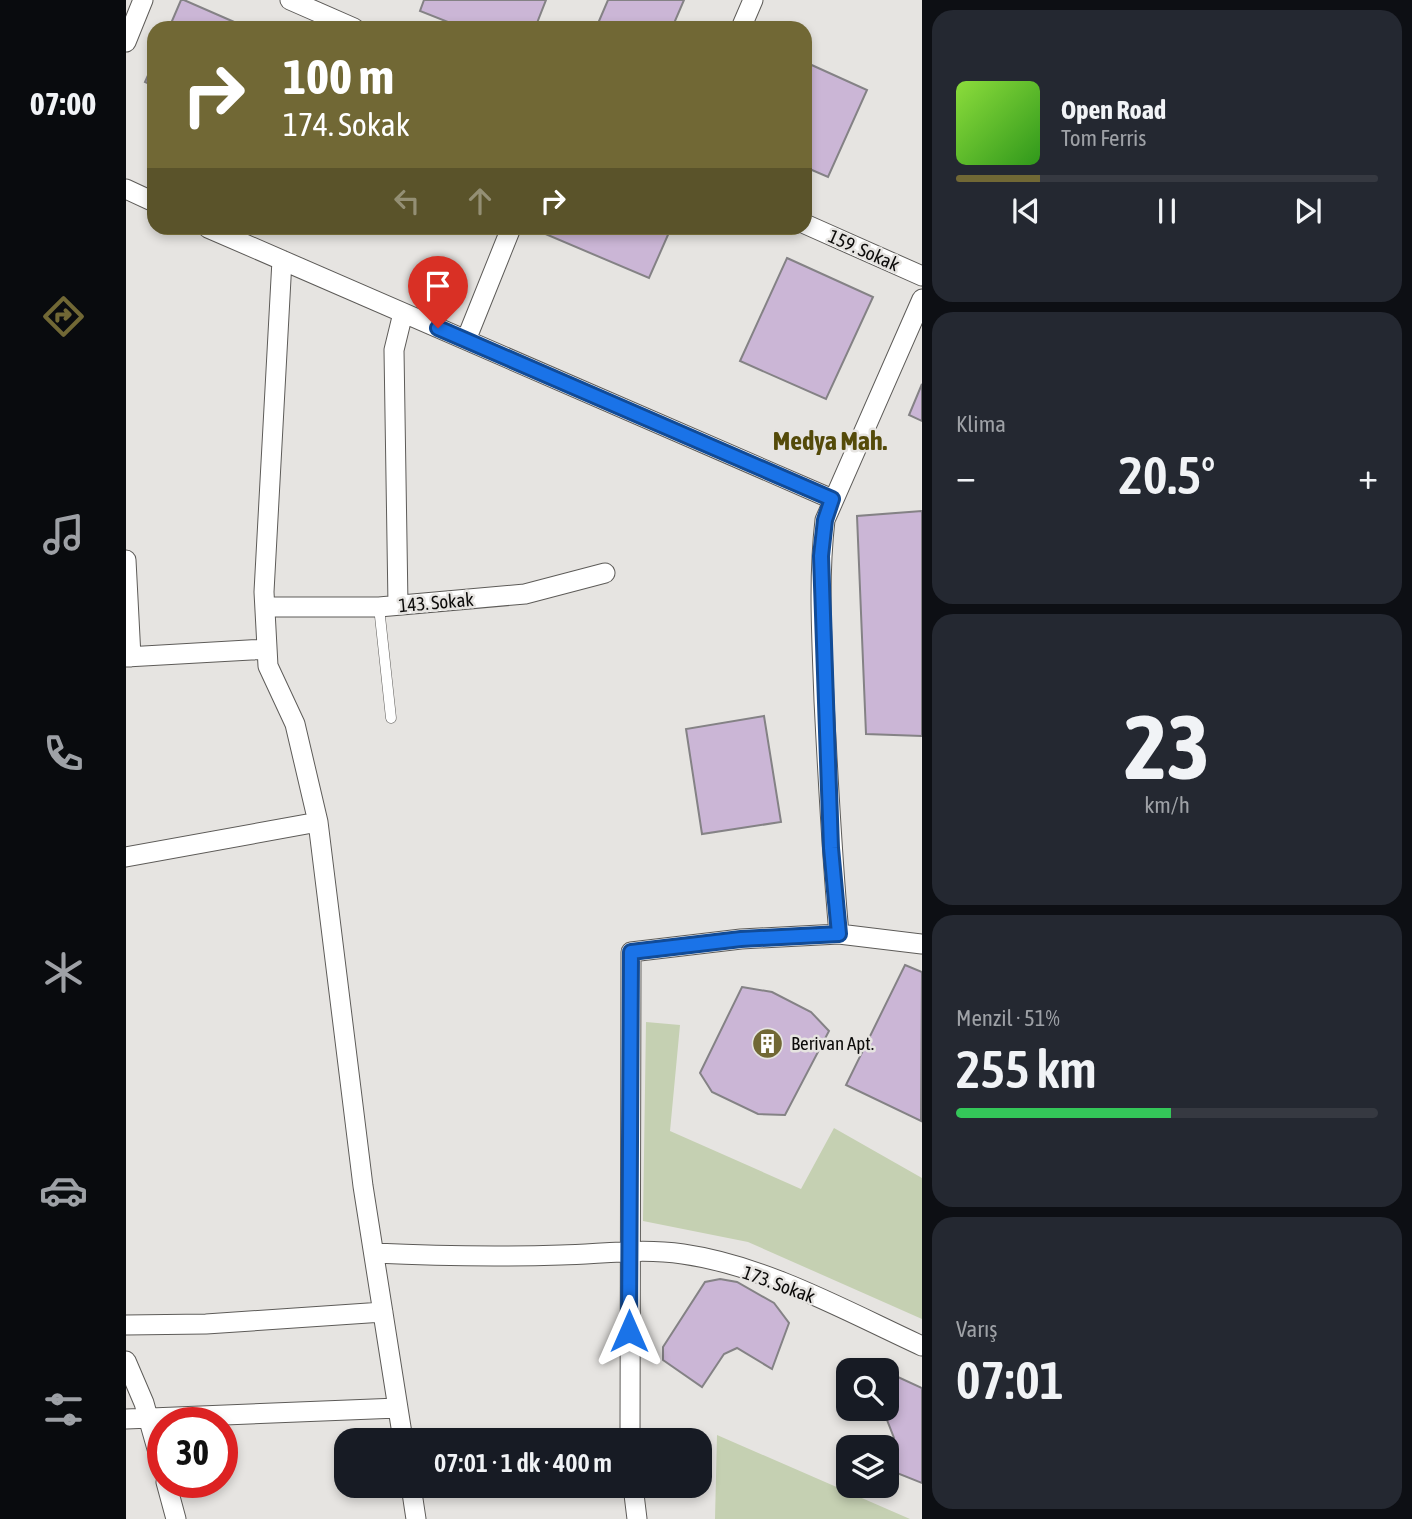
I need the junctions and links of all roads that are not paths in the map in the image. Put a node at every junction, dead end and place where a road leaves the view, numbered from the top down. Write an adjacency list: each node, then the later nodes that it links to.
1 (143, 0): 6 (street)
2 (290, 0): 4 (street)
3 (753, 0): 5 (street)
4 (338, 21)
5 (744, 21)
6 (126, 42)
7 (126, 189): 8 (street)
8 (147, 199)
9 (812, 227): 13 (street, 159. Sokak)
10 (224, 235): 12 (street)
11 (508, 235): 16 (street)
12 (282, 260): 15 (street); 21 (street)
13 (922, 276)
14 (922, 299): 17 (street)
15 (403, 313): 16 (street); 20 (street)
16 (466, 340): 17 (street)
17 (832, 499): 27 (street)
18 (126, 560): 23 (street)
19 (605, 573): 20 (street, 143. Sokak)
20 (388, 606): 21 (street, 143. Sokak); 24 (lane)
21 (265, 607): 22 (street)
22 (267, 649): 23 (street); 25 (street)
23 (128, 657)
24 (391, 718)
25 (318, 822): 26 (street); 30 (street)
26 (126, 857)
27 (839, 934): 28 (street); 29 (street)
28 (922, 944)
29 (628, 1249): 30 (street, 173. Sokak); 33 (street, 173. Sokak); 41 (street)
30 (374, 1253): 31 (street)
31 (383, 1312): 32 (street); 35 (street)
32 (126, 1325)
33 (922, 1346)
34 (126, 1361): 37 (street)
35 (398, 1408): 36 (street); 40 (street)
36 (238, 1414)
37 (147, 1415)
38 (147, 1418): 39 (street)
39 (126, 1419)
40 (401, 1428)
41 (630, 1428)
42 (170, 1498): 45 (street)
43 (413, 1498): 46 (street)
44 (634, 1498): 47 (street)
45 (176, 1519)
46 (416, 1519)
47 (637, 1519)

